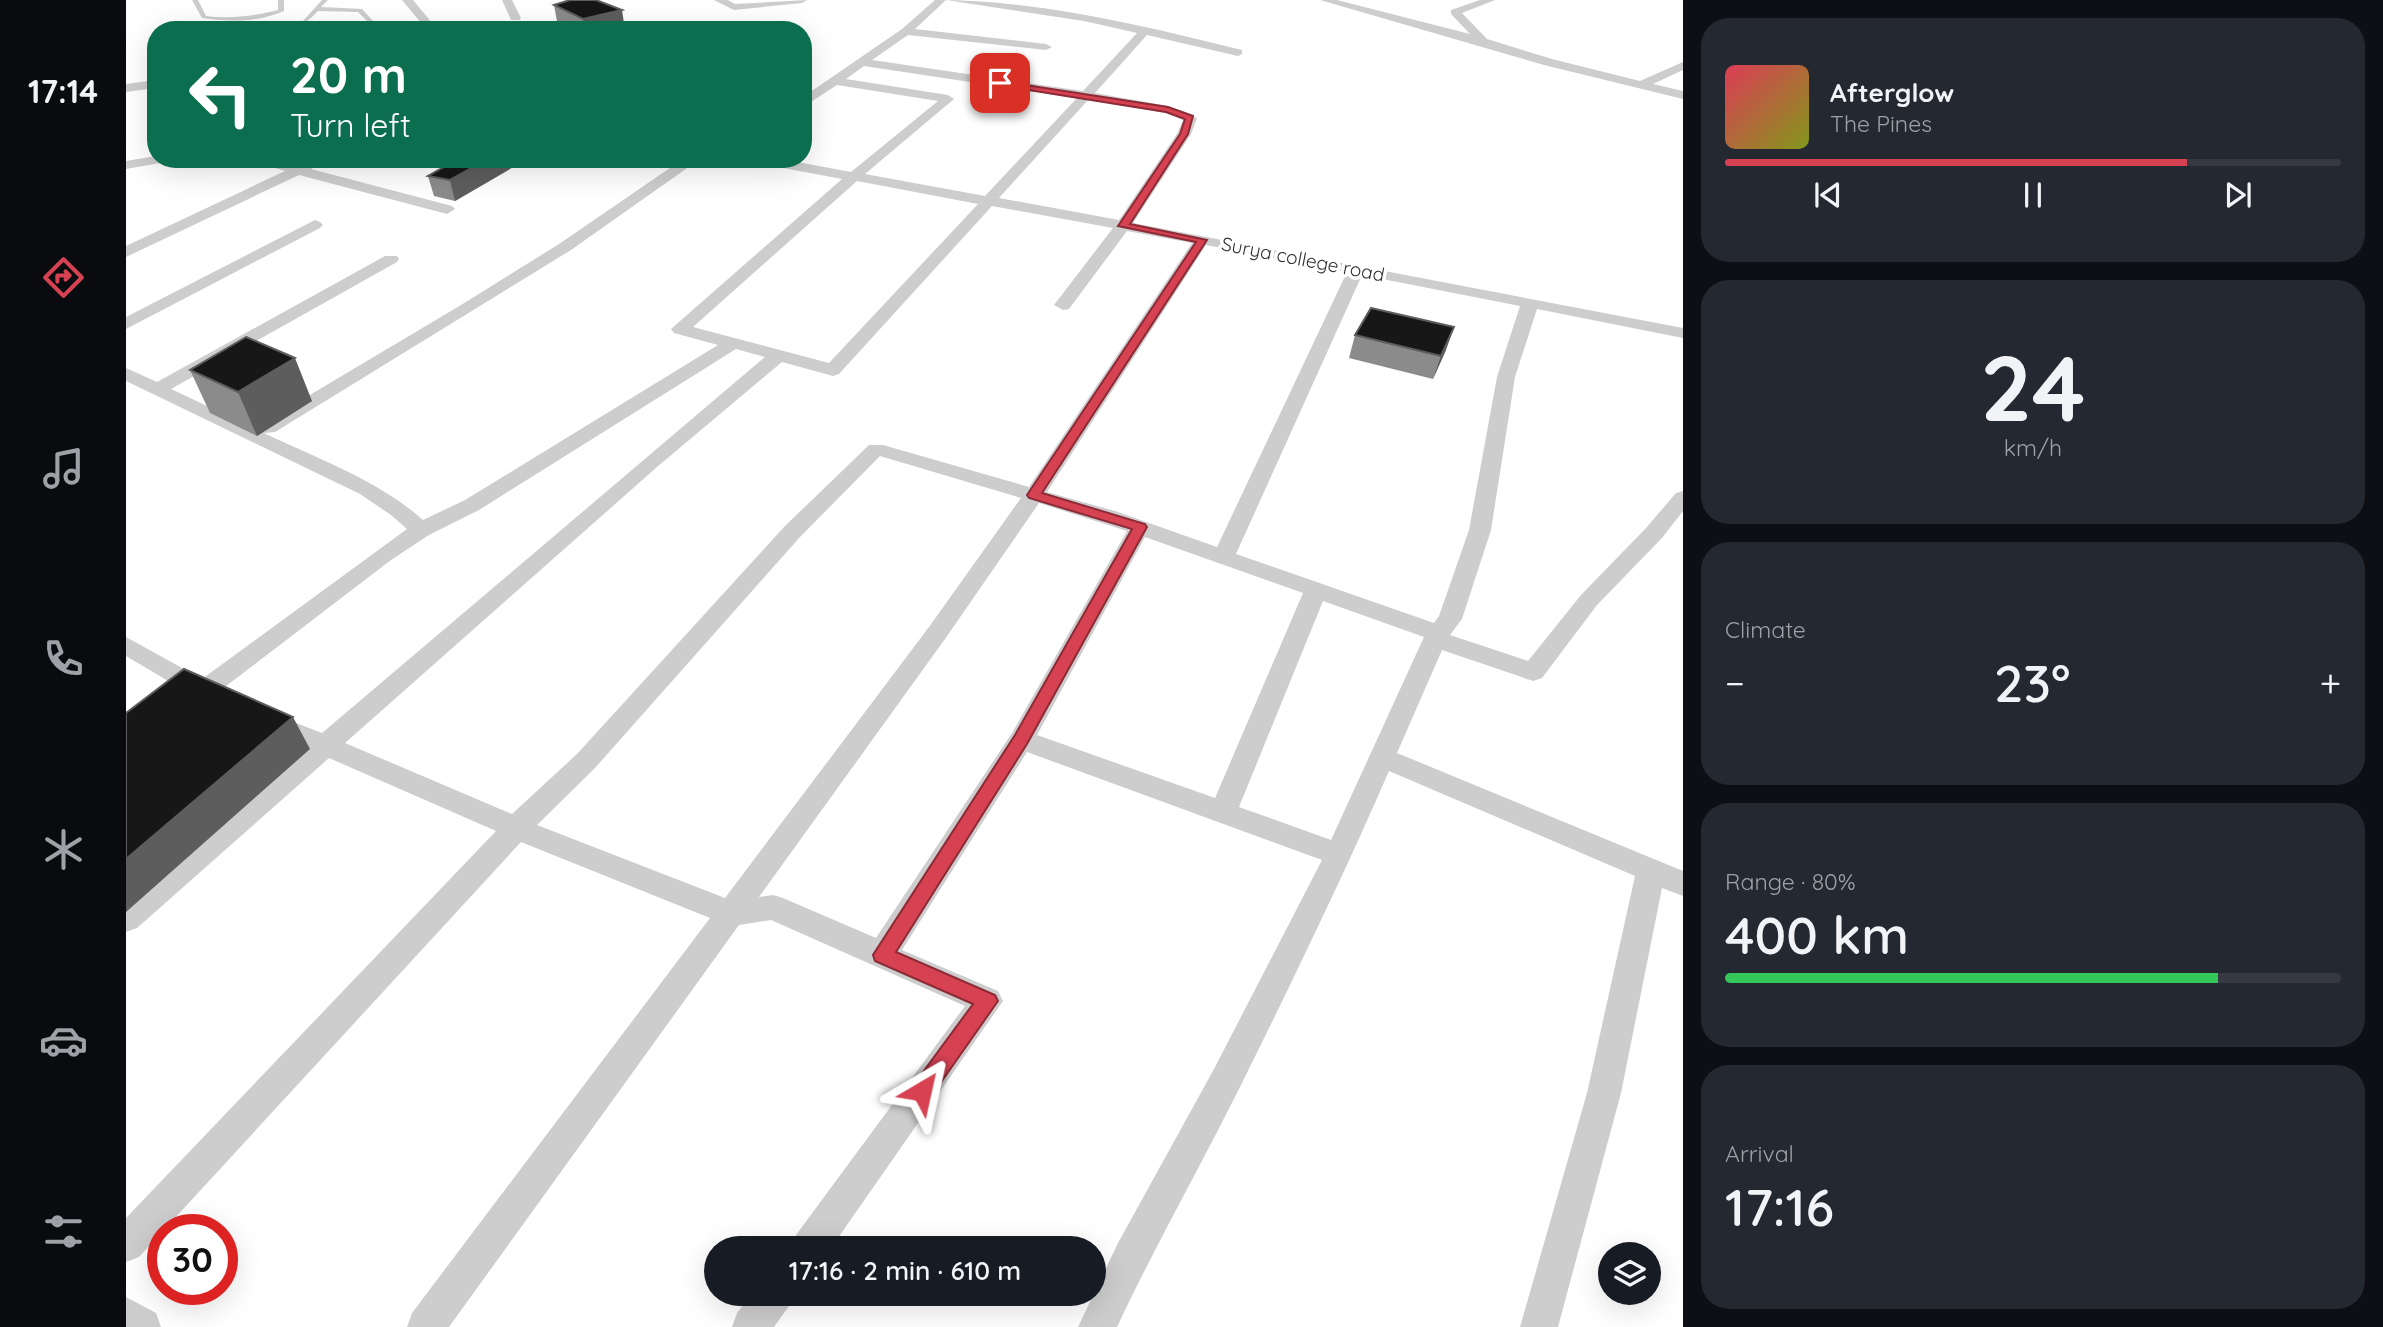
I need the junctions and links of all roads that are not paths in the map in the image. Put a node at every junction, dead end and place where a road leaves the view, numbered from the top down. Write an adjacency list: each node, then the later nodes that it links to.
1 (195, 0): 2 (lane)
2 (281, 0)
3 (325, 0): 12 (lane)
4 (407, 0): 16 (street)
5 (507, 0): 13 (street)
6 (719, 0): 7 (street)
7 (802, 0)
8 (941, 0): 17 (street)
9 (951, 0): 18 (street)
10 (1325, 0): 19 (street)
11 (1490, 0): 19 (street)
12 (317, 9): 14 (lane); 15 (lane)
13 (515, 18)
14 (306, 21)
15 (370, 21)
16 (425, 21)
17 (906, 31): 20 (street); 22 (street)
18 (1143, 33): 21 (street); 28 (street)
19 (1482, 41): 26 (street)
20 (1046, 47)
21 (1238, 52)
22 (862, 62): 24 (street); 28 (street)
23 (1683, 66): 26 (street)
24 (836, 81): 30 (street); 38 (street)
25 (147, 85): 27 (street)
26 (1640, 85): 29 (street)
27 (126, 88)
28 (1085, 95): 39 (street); 42 (street)
29 (1683, 95)
30 (812, 97)
31 (147, 161): 32 (street)
32 (126, 165)
33 (291, 168): 37 (street)
34 (303, 168): 37 (street)
35 (681, 168): 55 (street)
36 (805, 168): 38 (street, Surya college road)
37 (299, 170): 40 (street); 44 (street)
38 (853, 177): 39 (street, Surya college road); 51 (street)
39 (987, 201): 42 (street, Surya college road); 52 (street)
40 (447, 209)
41 (315, 225): 49 (street)
42 (1123, 226): 43 (street, Surya college road); 48 (street)
43 (1202, 240): 46 (street, Surya college road); 56 (street)
44 (126, 252)
45 (391, 259): 54 (street)
46 (1356, 269): 47 (street, Surya college road); 60 (street)
47 (1530, 303): 50 (street, Surya college road); 62 (street)
48 (1063, 305)
49 (126, 324)
50 (1683, 333)
51 (733, 343): 52 (street); 59 (street)
52 (779, 355): 67 (street)
53 (126, 374): 54 (street)
54 (157, 388): 55 (street)
55 (257, 436): 59 (street)
56 (1034, 495): 58 (street); 70 (street); 74 (street)
57 (1683, 497): 62 (street)
58 (1140, 527): 60 (street); 66 (street)
59 (421, 530): 64 (street)
60 (1224, 556): 61 (street)
61 (1316, 589): 62 (street); 69 (street)
62 (1437, 636): 68 (street)
63 (126, 645): 64 (street)
64 (227, 702): 65 (street); 67 (street)
65 (171, 713)
66 (1021, 740): 69 (street); 76 (street)
67 (324, 745): 70 (street); 75 (street)
68 (1382, 757): 71 (street); 72 (street)
69 (1223, 812): 71 (street)
70 (516, 828): 74 (street); 78 (street)
71 (1339, 854): 84 (street)
72 (1651, 870): 73 (street); 85 (street)
73 (1683, 884)
74 (732, 914): 76 (street); 82 (street)
75 (126, 919)
76 (883, 955): 77 (street)
77 (818, 1236)
78 (126, 1244)
79 (766, 1306): 83 (street)
80 (126, 1316): 81 (street)
81 (142, 1327)
82 (426, 1327)
83 (751, 1327)
84 (1097, 1327)
85 (1539, 1327)

